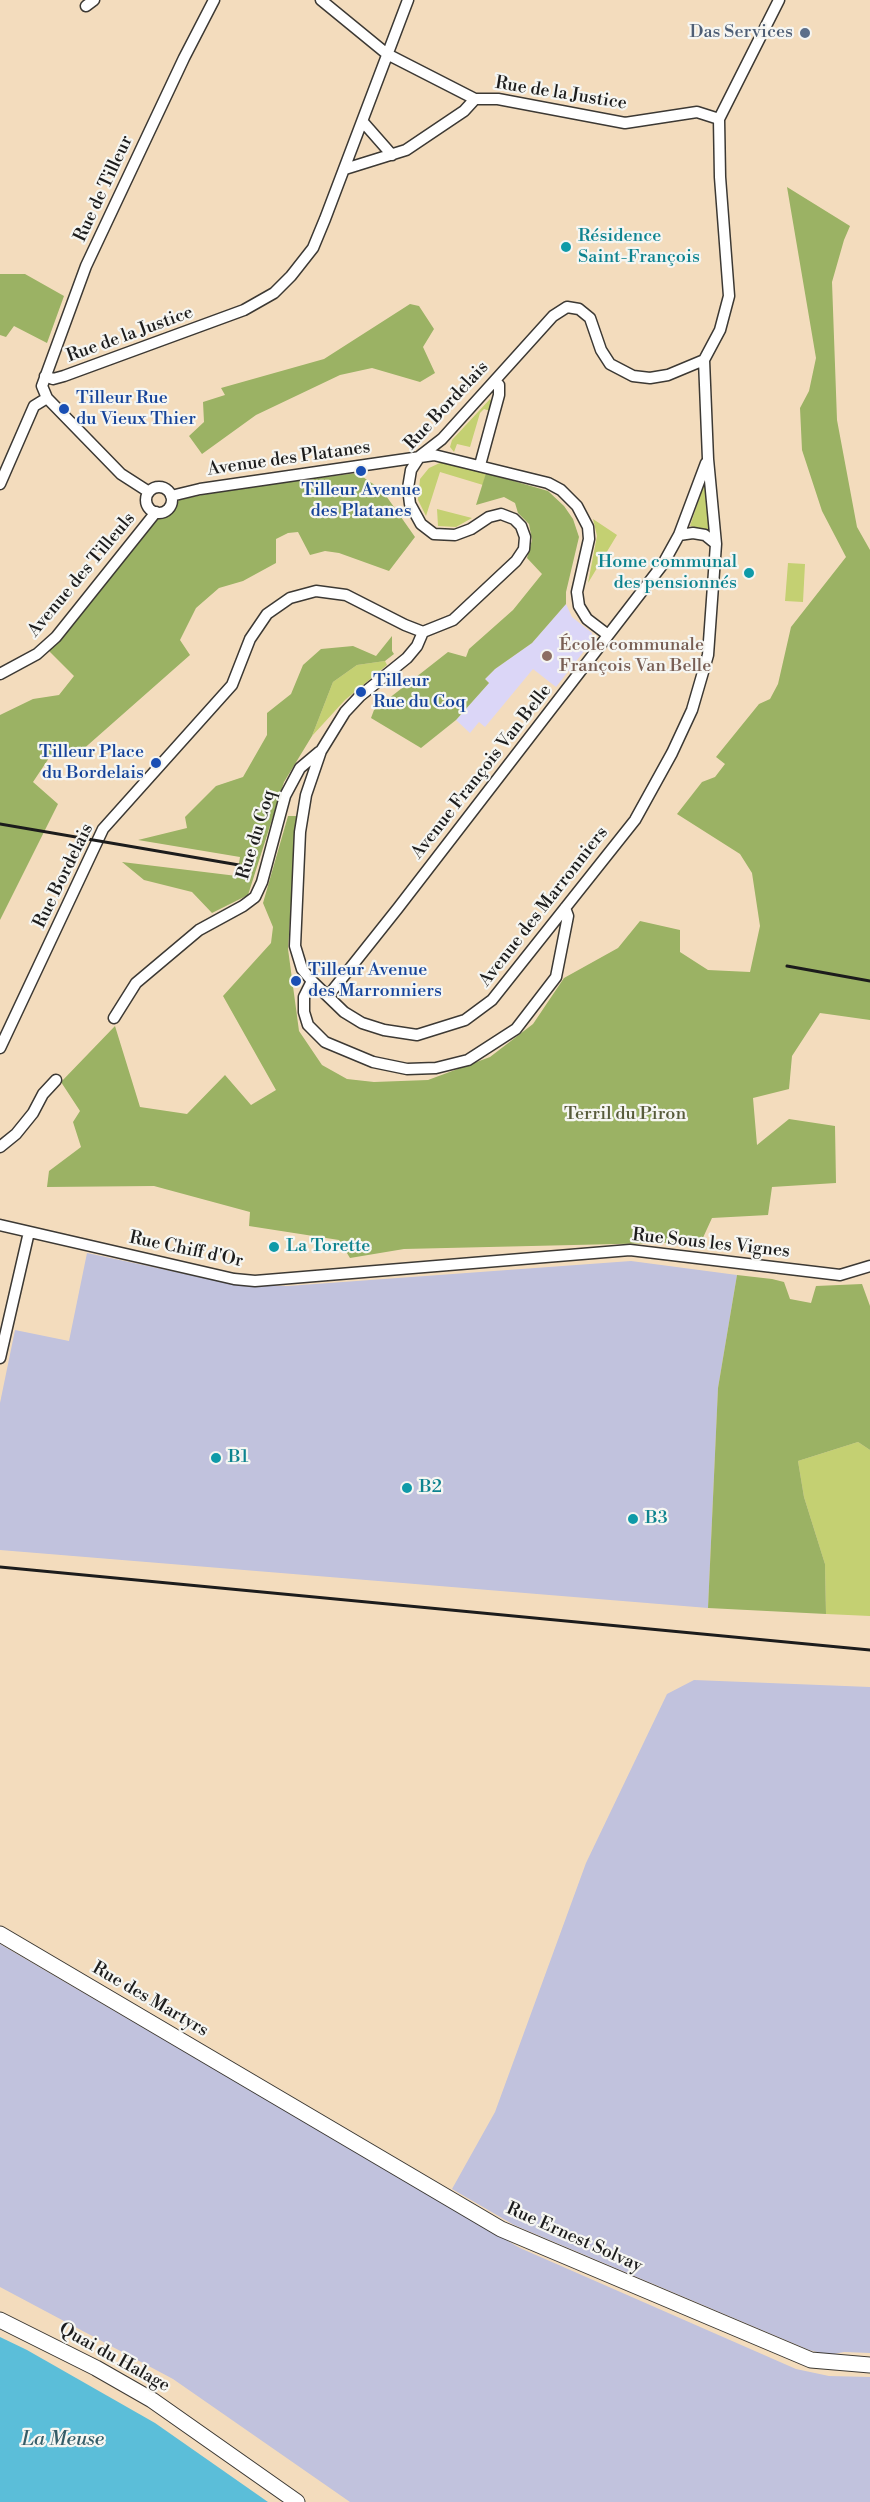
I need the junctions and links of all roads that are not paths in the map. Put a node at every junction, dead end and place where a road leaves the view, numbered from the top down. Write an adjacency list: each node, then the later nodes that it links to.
1 (214, 0): 12 (street, Rue de Tilleur)
2 (321, 0): 5 (street)
3 (408, 0): 5 (street, Rue de la Justice)
4 (779, 0): 7 (street)
5 (387, 54): 6 (street); 8 (street, Rue de la Justice)
6 (475, 99): 7 (street, Rue de la Justice); 9 (street, Rue de la Justice)
7 (719, 119): 11 (street)
8 (363, 122): 9 (street); 10 (street, Rue de la Justice)
9 (392, 155): 10 (street, Rue de la Justice)
10 (345, 169): 12 (street, Rue de la Justice)
11 (704, 360): 13 (street, Rue Bordelais); 16 (street, Avenue des Marronniers)
12 (45, 376): 14 (street, Rue de Tilleur)
13 (495, 381): 15 (street, Rue Bordelais); 17 (street)
14 (47, 398): 18 (street); 19 (street)
15 (420, 456): 17 (street, Avenue des Platanes); 20 (street, Avenue des Platanes); 24 (street, Rue Bordelais)
16 (708, 459): 22 (street, Avenue François Van Belle); 23 (street, Avenue des Marronniers)
17 (480, 465): 25 (street, Avenue des Platanes)
18 (0, 484)
19 (149, 492): 20 (street); 21 (street)
20 (171, 496): 21 (street)
21 (156, 512): 26 (street, Avenue des Tilleuls)
22 (679, 535): 23 (street); 25 (street, Avenue François Van Belle)
23 (716, 544): 28 (street, Avenue des Marronniers)
24 (423, 632): 27 (street, Avenue des Marronniers); 32 (street, Rue Bordelais)
25 (608, 635): 30 (street, Avenue François Van Belle)
26 (0, 674)
27 (321, 750): 29 (street, Avenue des Marronniers); 31 (street, Rue du Coq)
28 (565, 908): 29 (street); 30 (street, Avenue des Marronniers)
29 (312, 981): 30 (street, Avenue des Marronniers)
30 (328, 996)
31 (114, 1018)
32 (0, 1048)
33 (56, 1080): 34 (street)
34 (0, 1147)
35 (0, 1225): 36 (street, Rue Chiff d'Or)
36 (30, 1232): 38 (street, Rue Chiff d'Or); 39 (street)
37 (870, 1266): 38 (street, Rue Sous les Vignes)
38 (440, 1267)
39 (0, 1358)
40 (0, 1934): 41 (street, Rue des Martyrs)
41 (281, 2099): 43 (street, Rue Ernest Solvay)
42 (0, 2320): 44 (street, Quai du Halage)
43 (870, 2365)
44 (297, 2502)

